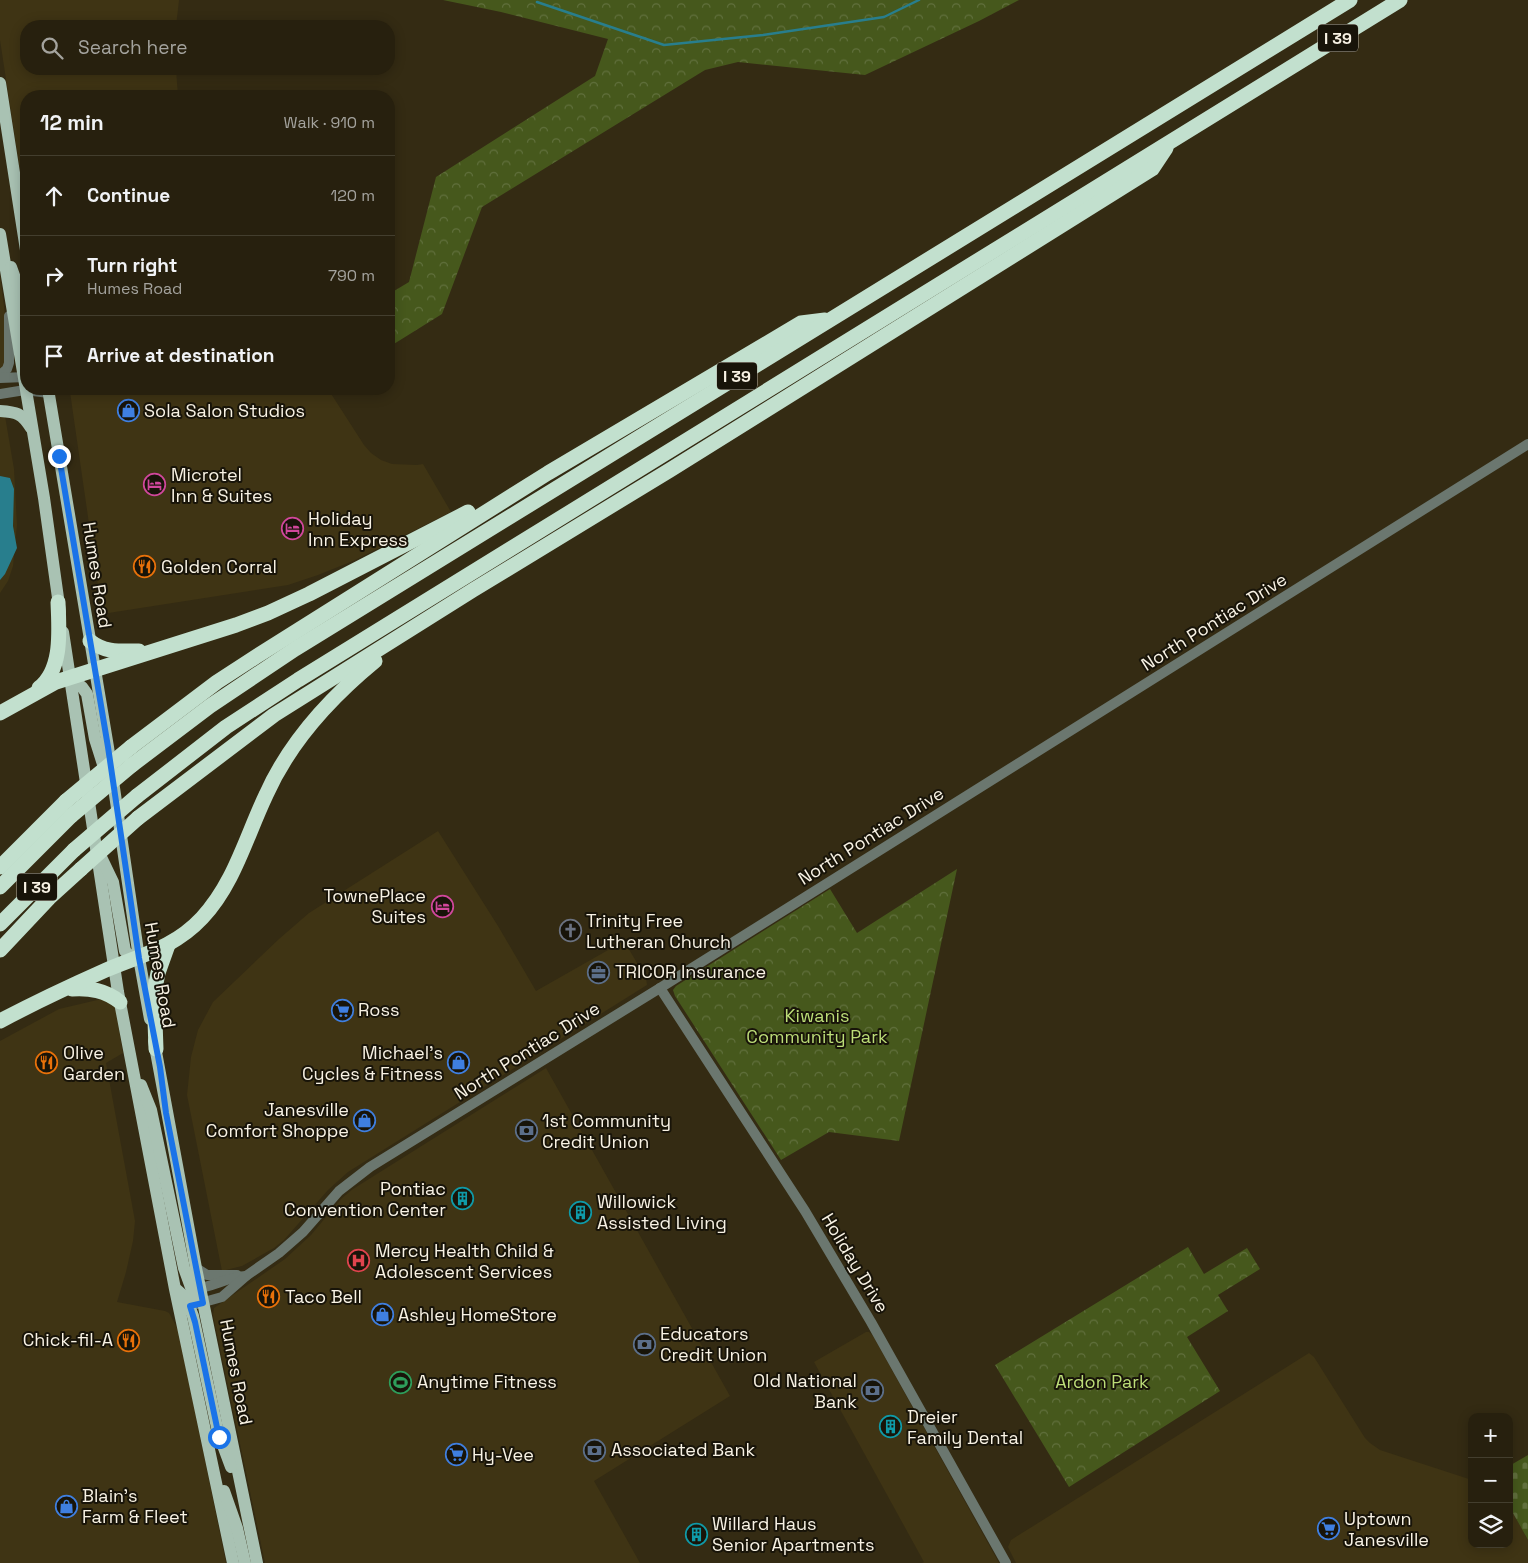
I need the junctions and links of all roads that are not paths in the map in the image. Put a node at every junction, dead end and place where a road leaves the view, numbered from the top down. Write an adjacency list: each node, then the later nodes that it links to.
1 (1350, 0): 9 (highway, I 39)
2 (1400, 0): 4 (highway, I 39)
3 (0, 83): 5 (main road)
4 (1170, 143): 21 (highway); 34 (highway, I 39, bridge)
5 (20, 211)
6 (1, 238): 7 (main road); 8 (main road)
7 (8, 283): 10 (main road); 11 (street)
8 (20, 292)
9 (831, 319): 20 (highway); 30 (highway, I 39, bridge)
10 (20, 354)
11 (0, 377): 12 (street)
12 (20, 377)
13 (20, 391): 14 (street)
14 (0, 394)
15 (26, 395): 18 (main road)
16 (48, 395): 23 (main road, Humes Road)
17 (0, 410): 18 (main road)
18 (31, 429): 22 (main road)
19 (1528, 444): 39 (street, North Pontiac Drive)
20 (548, 474): 24 (highway); 30 (highway, bridge)
21 (473, 590): 35 (highway); 36 (highway, bridge)
22 (58, 602): 26 (main road); 27 (highway)
23 (90, 641): 24 (highway); 25 (main road, Humes Road)
24 (161, 649): 25 (highway)
25 (95, 670): 26 (highway); 29 (main road, Humes Road)
26 (70, 677): 27 (highway); 29 (main road); 31 (main road)
27 (26, 697): 28 (highway)
28 (0, 713)
29 (115, 795): 37 (main road, Humes Road)
30 (69, 809): 32 (highway); 33 (highway, I 39)
31 (96, 848): 37 (main road); 38 (main road)
32 (0, 867)
33 (0, 887)
34 (0, 924)
35 (168, 945): 37 (highway); 43 (highway)
36 (0, 950)
37 (139, 958): 38 (highway); 43 (main road, Humes Road)
38 (113, 967): 40 (highway); 41 (main road)
39 (660, 988): 46 (street, North Pontiac Drive); 56 (street, Holiday Drive)
40 (66, 990): 41 (highway); 42 (highway)
41 (120, 1002): 44 (main road)
42 (0, 1021)
43 (156, 1049): 45 (main road, Humes Road)
44 (132, 1066): 47 (main road); 48 (main road)
45 (196, 1268): 46 (street); 48 (main road, Humes Road)
46 (244, 1276): 48 (street, North Pontiac Drive); 49 (street, North Pontiac Drive)
47 (175, 1289): 48 (street, North Pontiac Drive); 50 (main road)
48 (196, 1289): 49 (main road, Humes Road)
49 (203, 1303): 50 (street, North Pontiac Drive); 52 (main road, Humes Road)
50 (184, 1306): 51 (main road); 52 (main road)
51 (211, 1459): 53 (main road); 54 (main road)
52 (241, 1486): 55 (main road, Humes Road)
53 (233, 1563)
54 (245, 1563)
55 (257, 1563)
56 (1006, 1563)

